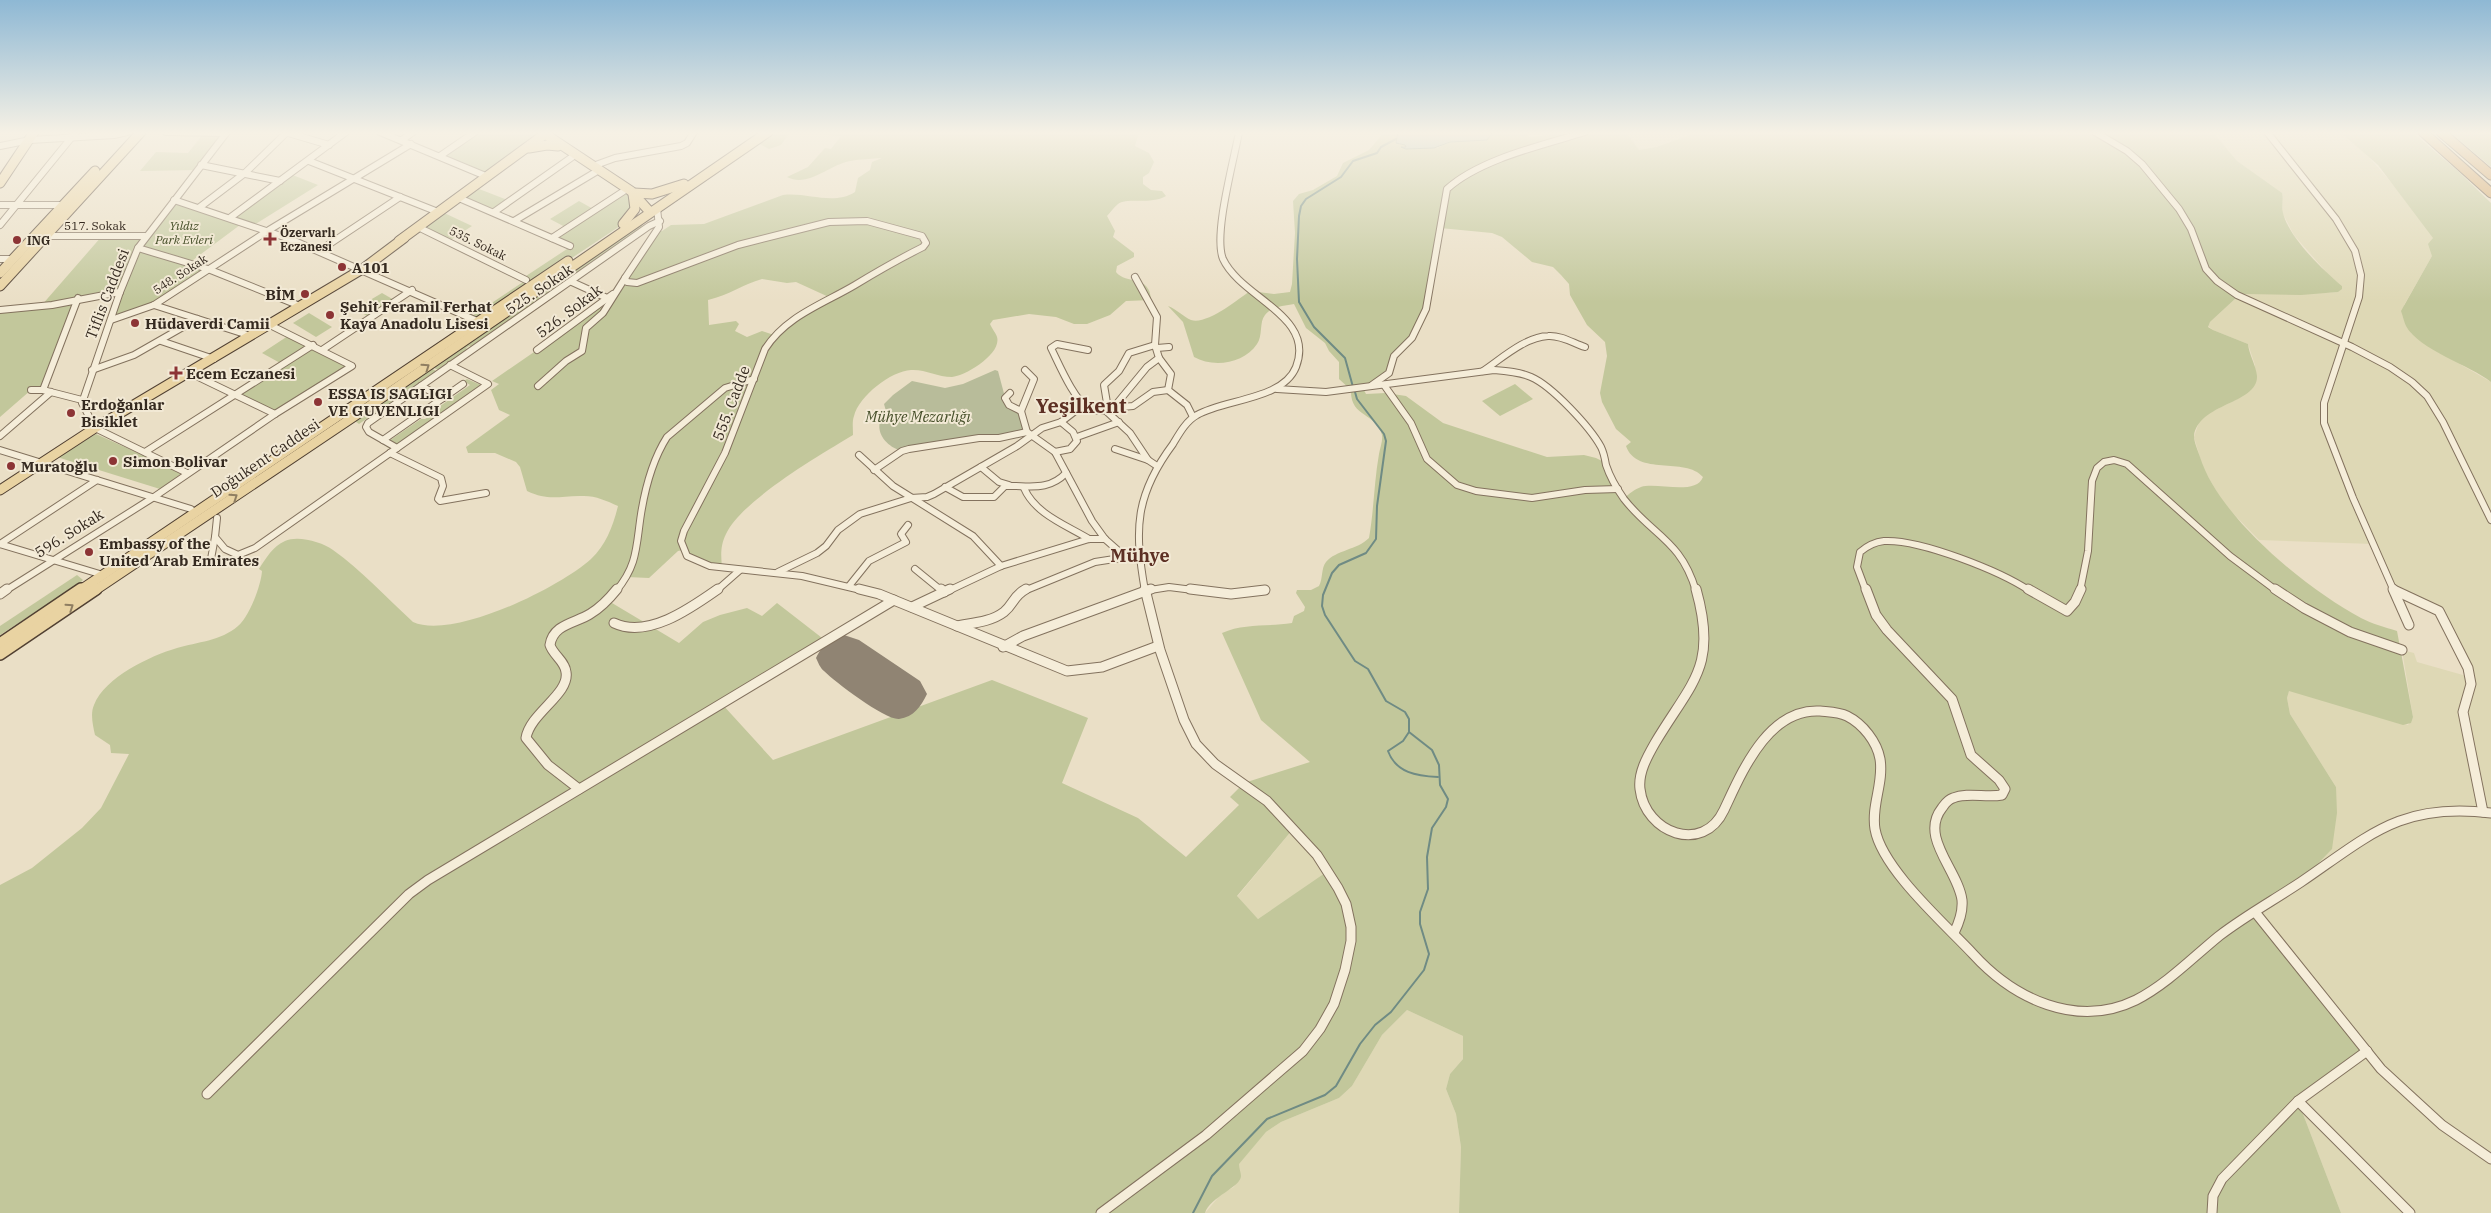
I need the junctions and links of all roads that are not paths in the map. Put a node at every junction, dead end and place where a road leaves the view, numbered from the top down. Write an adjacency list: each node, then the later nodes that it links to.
1 (31, 189): 25 (street)
2 (78, 189): 26 (main road)
3 (89, 189): 40 (main road)
4 (183, 189): 23 (street, Tiflis Caddesi)
5 (225, 189): 27 (street)
6 (270, 189): 31 (street)
7 (339, 189): 39 (street, 548. Sokak)
8 (377, 189): 21 (street)
9 (473, 189): 22 (main road)
10 (527, 189): 30 (street)
11 (564, 189): 32 (street)
12 (626, 189): 20 (main road)
13 (669, 189): 20 (main road)
14 (678, 189): 28 (main road, Doğukent Caddesi)
15 (682, 189): 28 (main road, Doğukent Caddesi)
16 (1229, 189): 92 (street)
17 (1447, 189): 91 (street)
18 (2161, 189): 71 (street)
19 (2312, 189): 71 (street)
20 (631, 192): 28 (main road); 36 (main road); 42 (street)
21 (400, 197): 29 (street); 46 (street)
22 (460, 198): 29 (main road); 30 (street)
23 (174, 200): 27 (street); 41 (street, Tiflis Caddesi)
24 (0, 205): 25 (street)
25 (19, 205): 26 (street); 37 (street)
26 (63, 205): 48 (main road)
27 (200, 208): 31 (street)
28 (652, 208): 33 (street); 34 (main road, Doğukent Caddesi); 35 (street); 36 (main road, Doğukent Caddesi)
29 (438, 212): 38 (main road)
30 (494, 212): 32 (street)
31 (231, 217): 39 (street)
32 (514, 221): 42 (street)
33 (660, 221): 35 (street, 525. Sokak); 43 (street)
34 (635, 222): 35 (street); 168 (main road, Doğukent Caddesi, one-way to 34)
35 (652, 223): 43 (street); 55 (street, 525. Sokak)
36 (623, 224): 67 (main road, Doğukent Caddesi)
37 (0, 225)
38 (418, 227): 49 (main road); 54 (street, 535. Sokak)
39 (269, 230): 46 (street); 50 (street, 548. Sokak)
40 (45, 236): 41 (street, 517. Sokak); 56 (main road)
41 (145, 236): 45 (street, Tiflis Caddesi)
42 (552, 238): 44 (street)
43 (651, 239): 53 (street)
44 (570, 246)
45 (138, 248): 50 (street); 59 (street, Tiflis Caddesi)
46 (319, 251): 49 (street)
47 (0, 259): 48 (street)
48 (12, 259): 51 (main road)
49 (362, 267): 57 (street); 63 (main road)
50 (208, 269): 62 (street, 548. Sokak); 63 (street)
51 (0, 273)
52 (1135, 277): 73 (street)
53 (626, 278): 58 (street); 86 (street, 555. Cadde)
54 (526, 280)
55 (572, 282): 61 (street); 81 (street, 525. Sokak)
56 (0, 286)
57 (412, 290): 67 (street); 76 (street)
58 (616, 291): 61 (street, 526. Sokak); 90 (street)
59 (120, 292): 60 (street); 66 (street, Tiflis Caddesi)
60 (78, 298): 64 (street); 94 (street)
61 (607, 298): 77 (street, 526. Sokak)
62 (154, 305): 65 (street); 66 (street, 548. Sokak)
63 (300, 306): 68 (main road)
64 (0, 310)
65 (197, 319): 69 (street); 70 (street)
66 (111, 320): 82 (street, Tiflis Caddesi)
67 (477, 321): 152 (main road, Doğukent Caddesi)
68 (270, 324): 69 (main road); 72 (street)
69 (251, 336): 80 (main road)
70 (161, 341): 80 (street); 82 (street)
71 (2344, 343): 138 (street); 156 (street)
72 (313, 345): 76 (street); 98 (street)
73 (1156, 347): 74 (street); 79 (street); 102 (street)
74 (1169, 347)
75 (1585, 347): 84 (street)
76 (322, 350): 104 (street, 596. Sokak)
77 (537, 350)
78 (1088, 350): 101 (street)
79 (1159, 358): 95 (street); 102 (street)
80 (214, 359): 85 (main road)
81 (450, 365): 89 (street, 525. Sokak); 113 (street)
82 (92, 370): 100 (street, Tiflis Caddesi)
83 (1025, 370): 103 (street)
84 (1481, 372): 88 (street); 131 (street)
85 (190, 373): 98 (street); 108 (main road)
86 (754, 379): 150 (street, 555. Cadde); 169 (street)
87 (463, 384): 99 (street)
88 (1384, 385): 91 (street); 131 (street)
89 (421, 386): 99 (street); 112 (street, 525. Sokak)
90 (538, 386)
91 (1368, 387): 92 (street)
92 (1277, 388): 105 (street)
93 (30, 390): 94 (street)
94 (43, 390): 96 (street)
95 (1168, 390): 102 (street); 105 (street)
96 (51, 392): 100 (street); 110 (street)
97 (1010, 393): 103 (street)
98 (236, 394): 104 (street); 116 (street)
99 (443, 398): 112 (street)
100 (82, 400): 108 (street)
101 (1083, 405): 102 (street); 106 (street)
102 (1109, 409): 107 (street)
103 (1021, 411): 109 (street)
104 (275, 414): 125 (street, 596. Sokak)
105 (1193, 417): 123 (street)
106 (1061, 422): 109 (street); 111 (street)
107 (1119, 422): 111 (street); 120 (street)
108 (95, 428): 116 (street); 121 (main road)
109 (1030, 433): 117 (street); 122 (street); 124 (street)
110 (0, 436)
111 (1077, 437): 117 (street)
112 (383, 440): 113 (street, 525. Sokak)
113 (398, 448): 118 (street)
114 (1115, 448): 120 (street)
115 (0, 450): 121 (street)
116 (145, 452): 125 (street)
117 (1055, 452): 126 (street)
118 (390, 453): 133 (street); 140 (street)
119 (859, 455): 124 (street)
120 (1148, 460): 123 (street)
121 (39, 463): 127 (street); 132 (main road)
122 (981, 466): 128 (street); 129 (street)
123 (1157, 466): 145 (street)
124 (874, 470): 135 (street)
125 (187, 473): 134 (street, 596. Sokak)
126 (1066, 473): 130 (street); 142 (street)
127 (97, 480): 134 (street); 143 (street)
128 (1009, 485): 129 (street); 130 (street)
129 (945, 487): 135 (street)
130 (1024, 488): 141 (street)
131 (1618, 489): 172 (street)
132 (0, 490)
133 (486, 492)
134 (154, 497): 136 (street); 147 (street, 596. Sokak)
135 (911, 498): 148 (street); 151 (street)
136 (191, 509)
137 (217, 518): 140 (street)
138 (2491, 520)
139 (908, 525): 153 (street)
140 (214, 538): 146 (street)
141 (1089, 539): 142 (street); 148 (street)
142 (1105, 539): 144 (street)
143 (0, 544): 147 (street)
144 (1122, 554): 145 (street); 163 (street)
145 (1140, 555): 154 (street)
146 (211, 559)
147 (52, 560): 152 (street); 158 (street, 596. Sokak)
148 (1001, 566): 157 (street)
149 (915, 569): 157 (street)
150 (740, 570): 151 (street, 555. Cadde); 161 (street)
151 (776, 573): 153 (street, 555. Cadde)
152 (103, 575): 164 (main road, Doğukent Caddesi)
153 (849, 586): 159 (street, 555. Cadde)
154 (1146, 590): 155 (street); 165 (street); 166 (street)
155 (1266, 590)
156 (2394, 590): 162 (street); 170 (street)
157 (944, 592): 160 (street)
158 (0, 594)
159 (894, 600): 160 (street, 555. Cadde); 169 (street)
160 (912, 607): 163 (street, 555. Cadde)
161 (614, 623)
162 (2409, 625)
163 (957, 626): 165 (street, 555. Cadde)
164 (0, 644)
165 (1003, 646): 166 (street, 555. Cadde)
166 (1158, 646): 177 (street)
167 (2402, 650): 172 (street)
168 (0, 654)
169 (579, 790): 174 (street)
170 (2487, 813): 171 (street)
171 (2254, 912): 172 (street); 173 (street)
172 (1954, 933)
173 (2367, 1051): 175 (street); 176 (street)
174 (207, 1094)
175 (2298, 1101): 178 (street); 179 (street)
176 (2491, 1159)
177 (1101, 1213)
178 (2212, 1213)
179 (2410, 1213)

